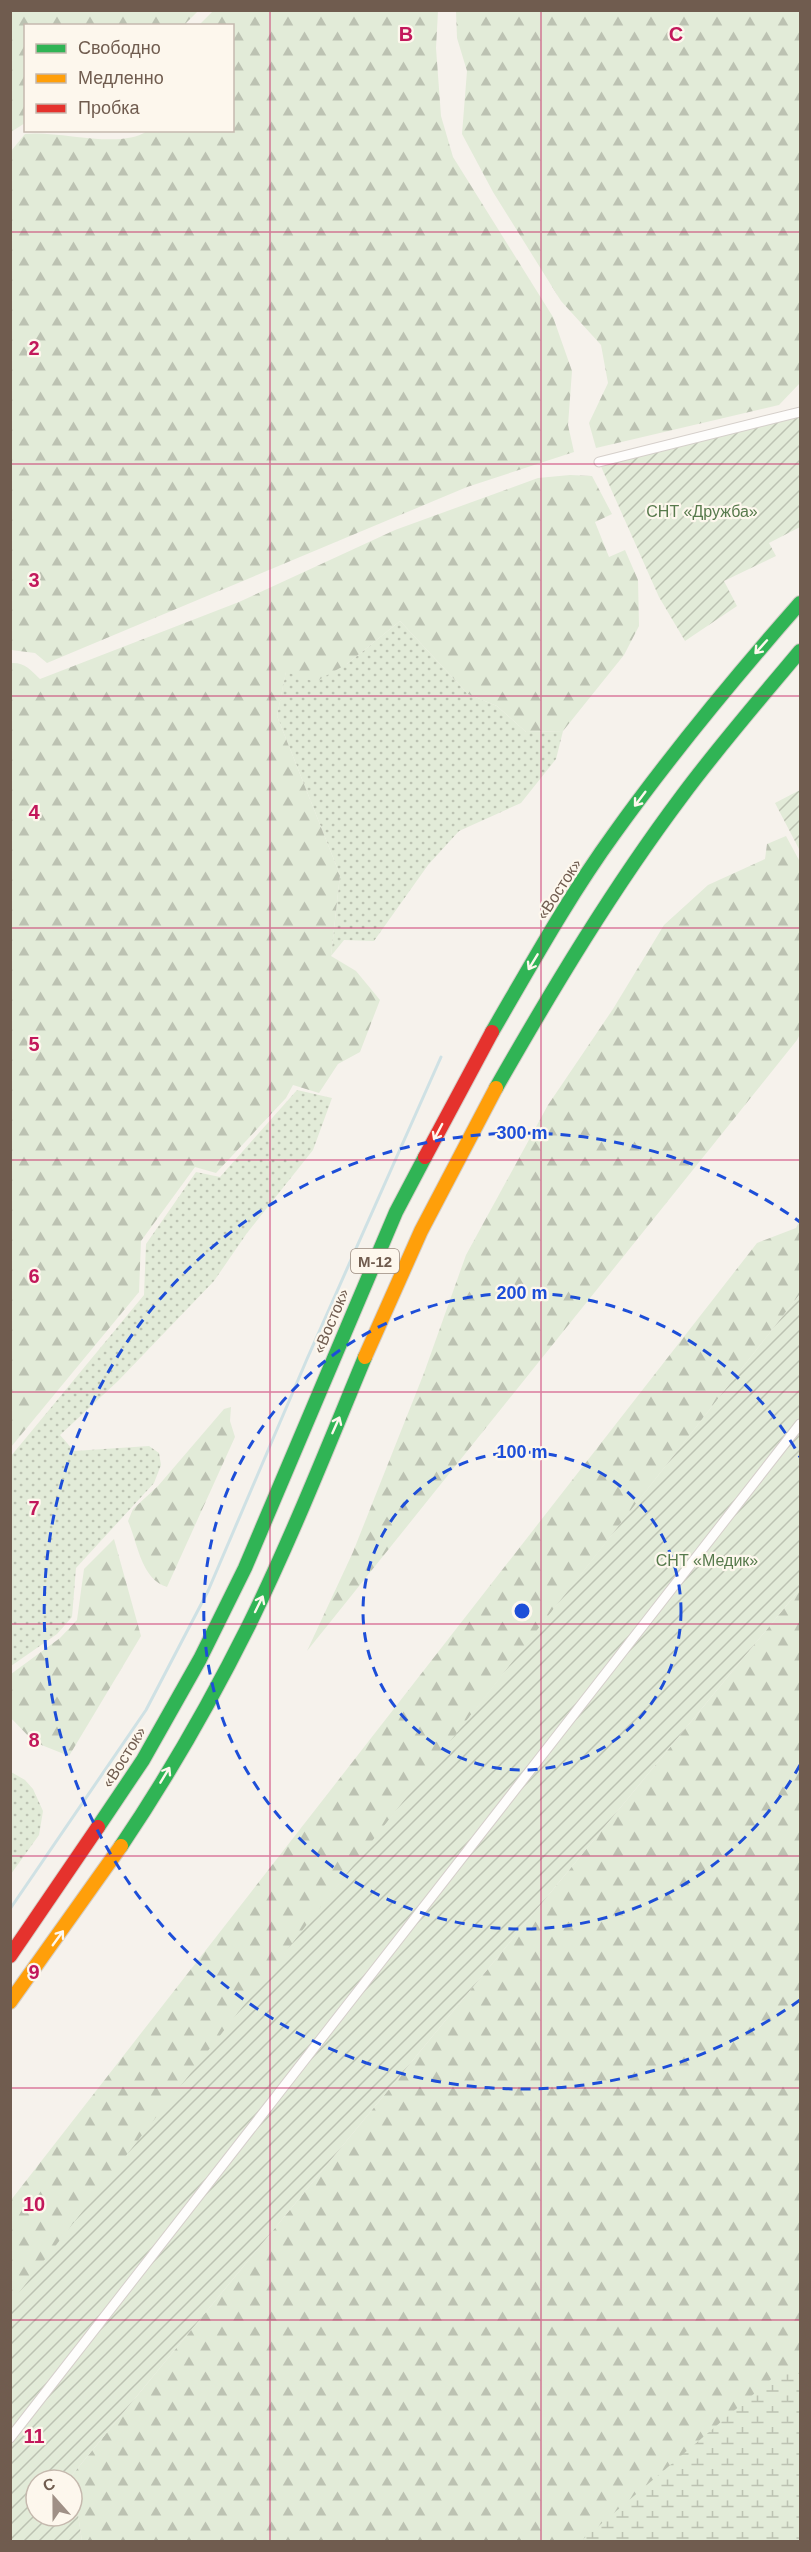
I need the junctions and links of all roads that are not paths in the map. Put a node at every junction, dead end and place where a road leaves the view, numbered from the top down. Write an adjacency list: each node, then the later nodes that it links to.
1 (801, 412): 2 (street)
2 (599, 462)
3 (801, 603): 6 (highway, «Восток» / М-12, one-way to 6)
4 (801, 651): 7 (highway, М-12, one-way to 4)
5 (801, 1424): 8 (street)
6 (10, 1956)
7 (10, 2002)
8 (10, 2438)

